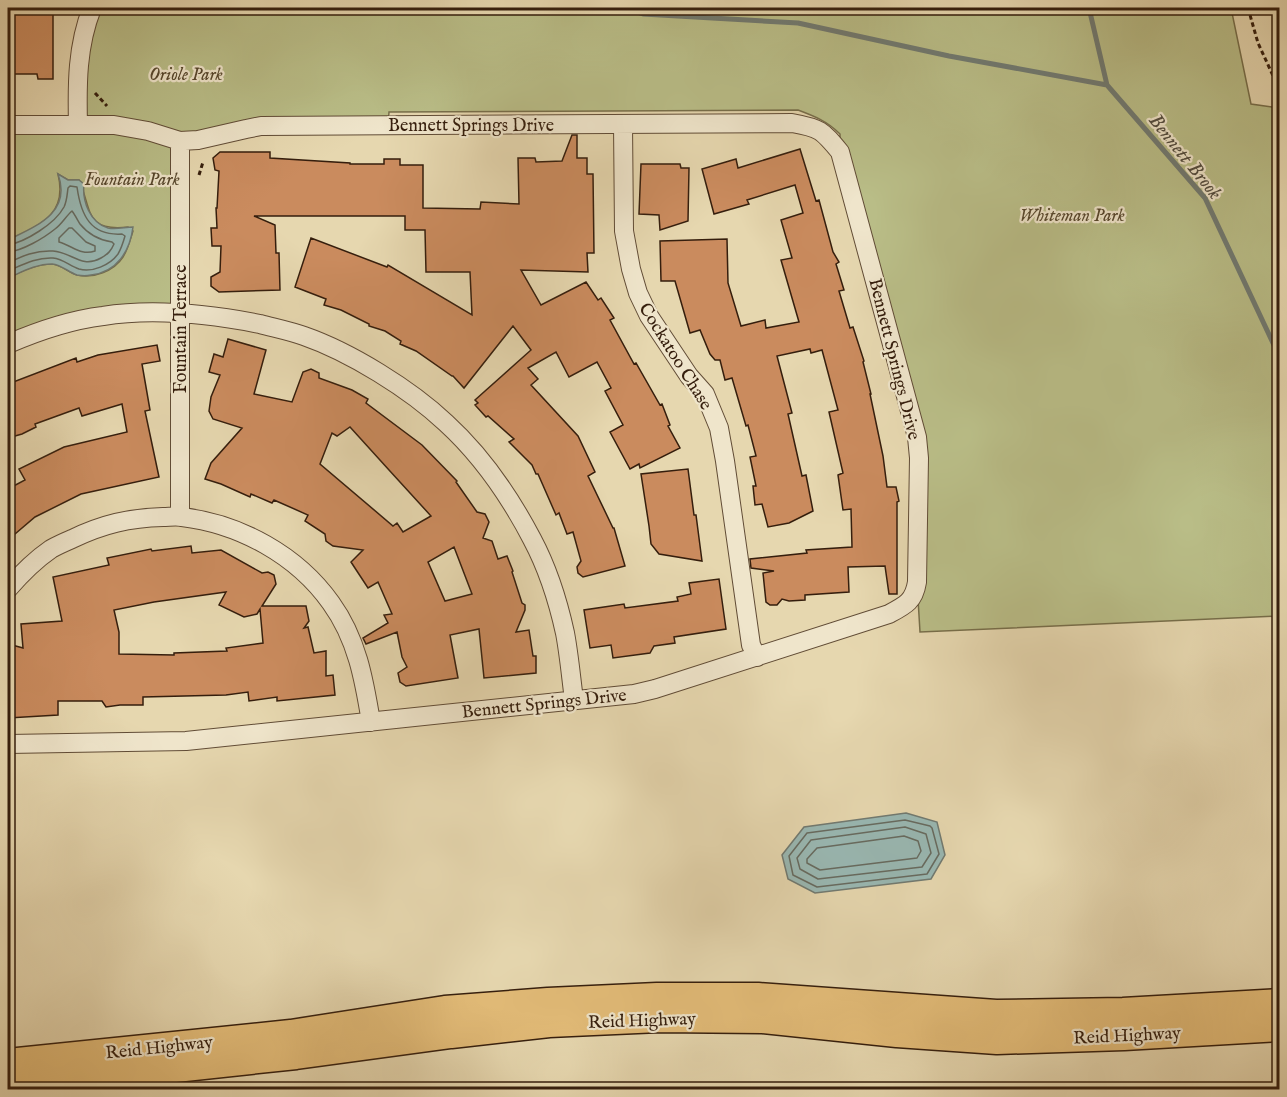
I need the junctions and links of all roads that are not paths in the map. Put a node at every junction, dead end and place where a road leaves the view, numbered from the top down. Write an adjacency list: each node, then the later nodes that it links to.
1 (92, 8): 4 (street)
2 (623, 124): 5 (street, Bennett Springs Drive); 10 (street, Cockatoo Chase); 10 (street, Bennett Springs Drive)
3 (8, 125): 4 (street, Bennett Springs Drive)
4 (78, 125): 5 (street, Bennett Springs Drive)
5 (180, 141): 6 (street, Fountain Terrace)
6 (180, 313): 7 (street); 8 (street, Fountain Terrace); 11 (street)
7 (8, 344)
8 (180, 517): 9 (street); 12 (street)
9 (8, 589)
10 (757, 657): 11 (street, Bennett Springs Drive)
11 (574, 700): 12 (street, Bennett Springs Drive)
12 (371, 722): 13 (street, Bennett Springs Drive)
13 (8, 744)
14 (1280, 1003): 16 (highway, Reid Highway)
15 (1280, 1027): 17 (highway, Reid Highway)
16 (8, 1063)
17 (8, 1086)

